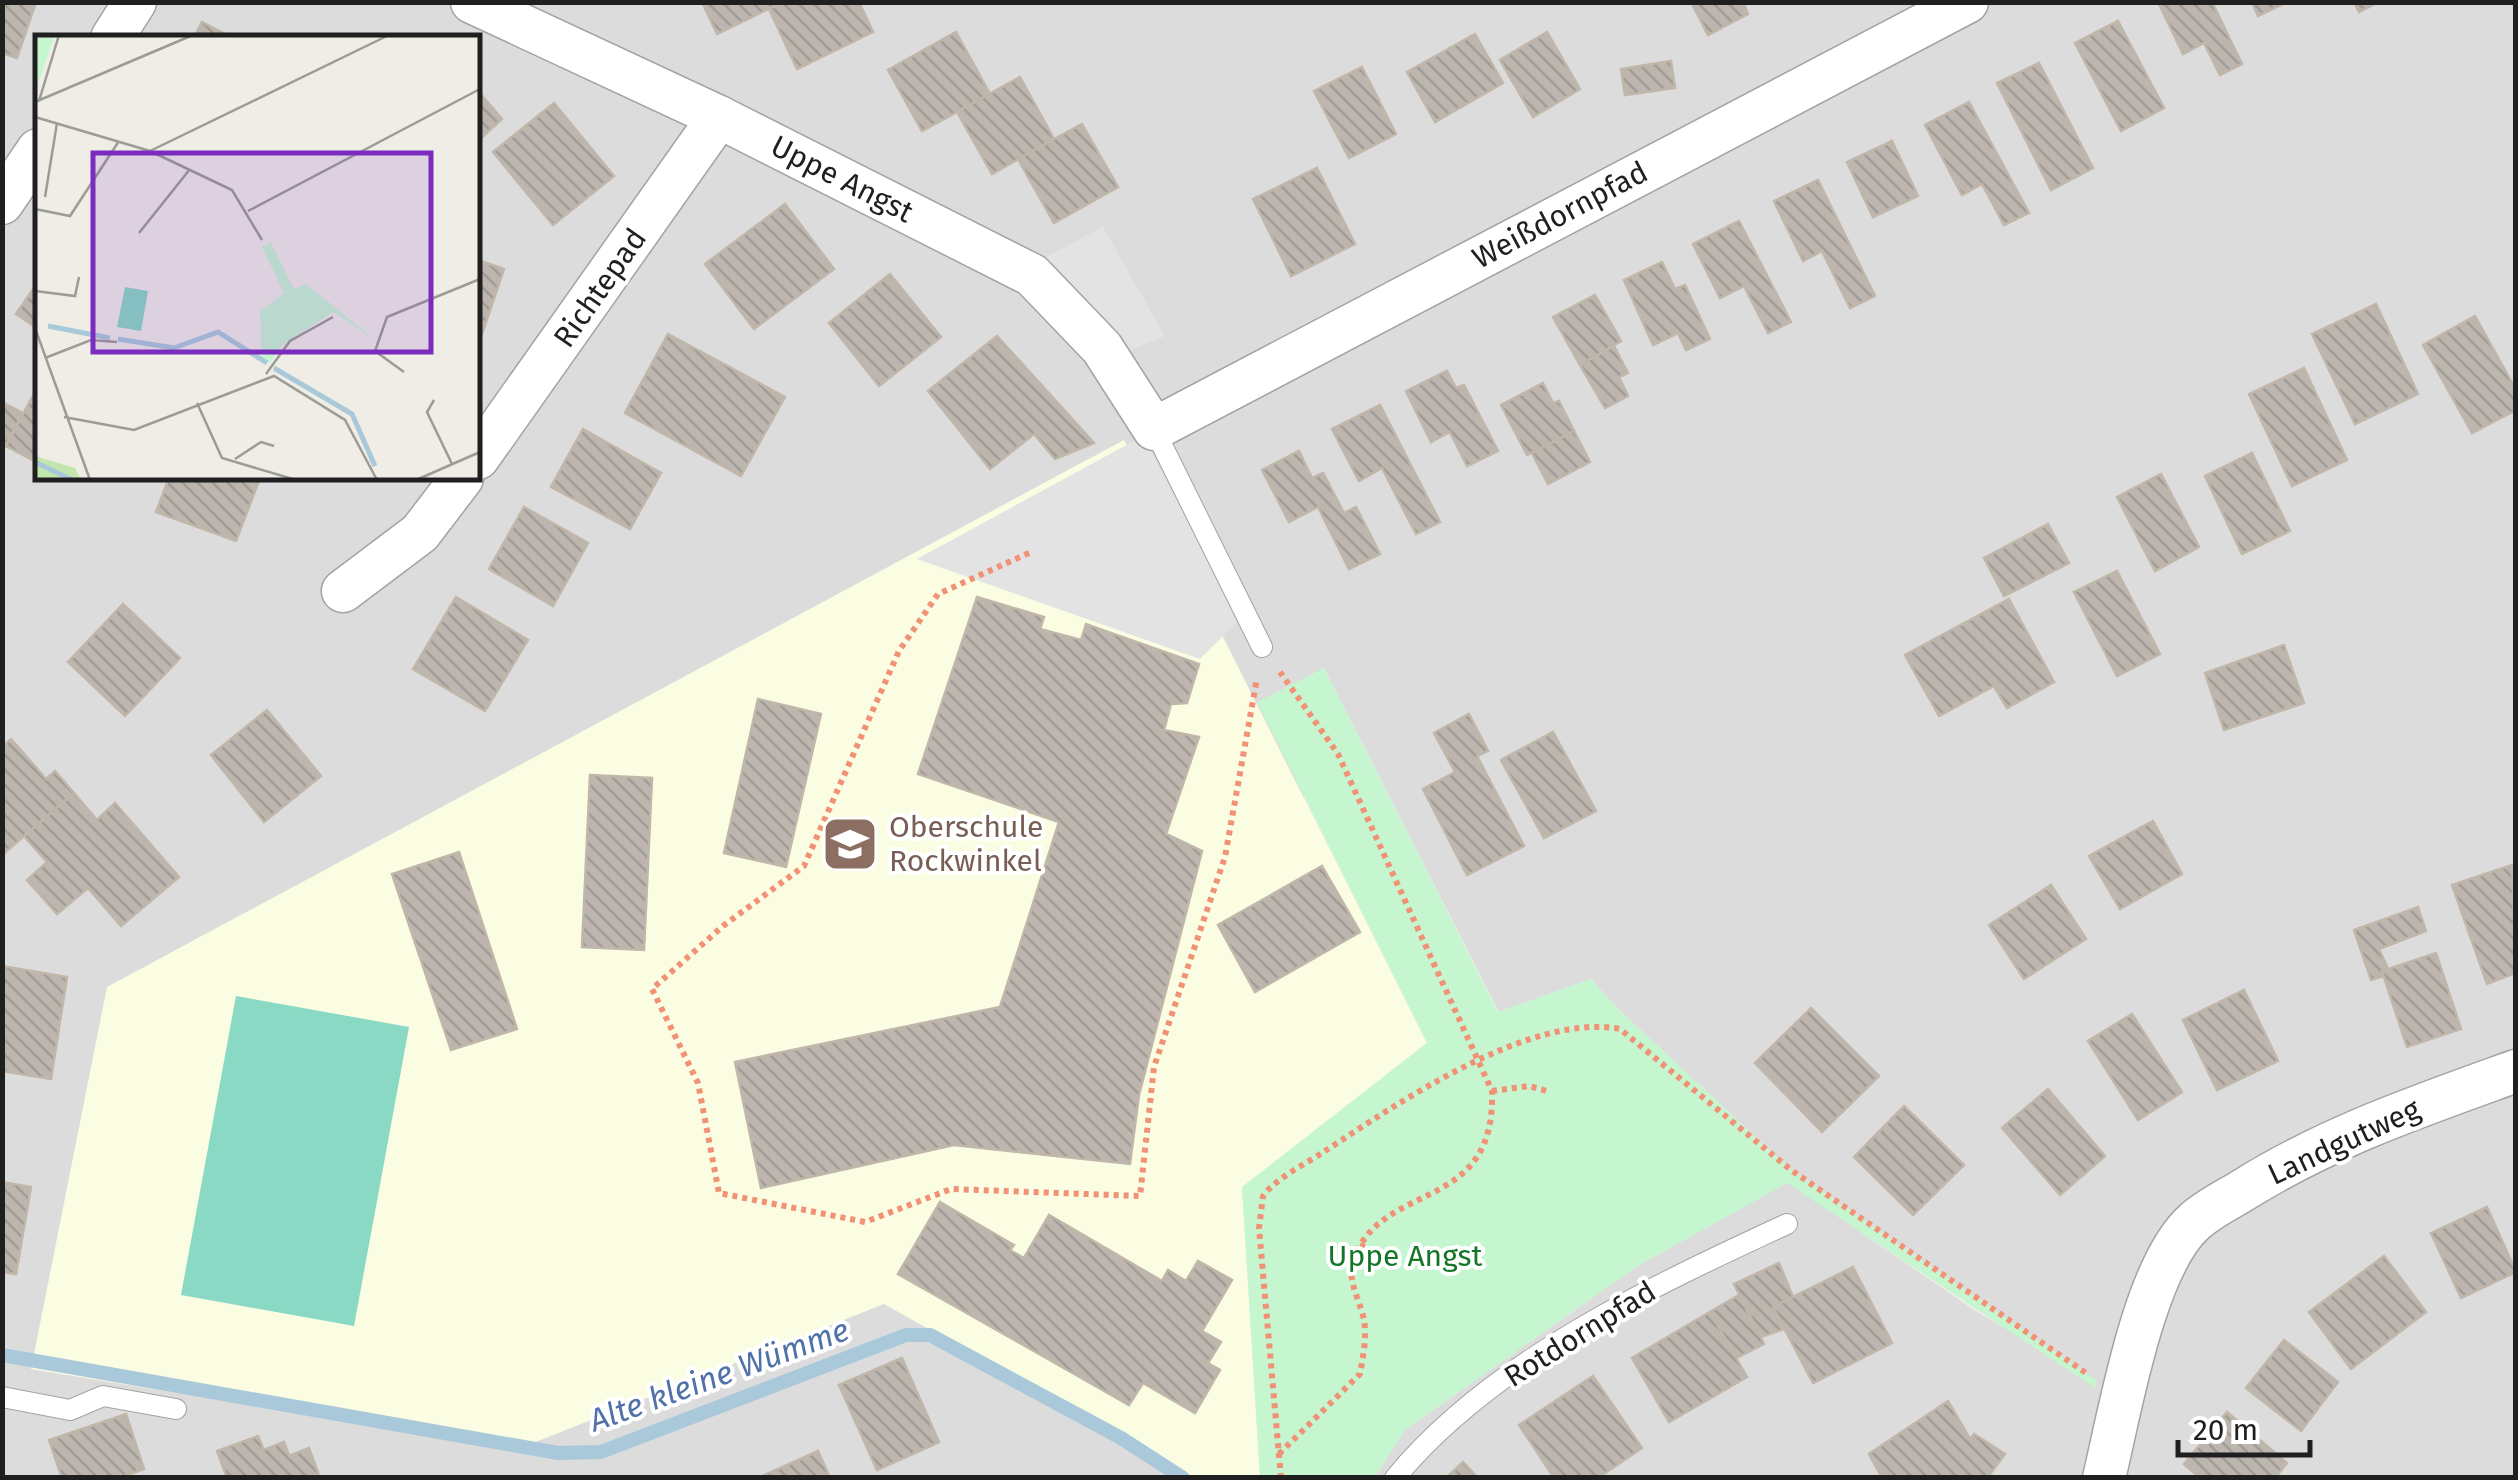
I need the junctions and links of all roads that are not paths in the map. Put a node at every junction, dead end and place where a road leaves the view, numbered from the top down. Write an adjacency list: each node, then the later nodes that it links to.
1 (136, 2): 4 (street)
2 (472, 2): 5 (street, Uppe Angst)
3 (1967, 2): 8 (street, Weißdornpfad)
4 (114, 35)
5 (719, 116): 8 (street, Uppe Angst); 9 (street, Richtepad)
6 (35, 154): 7 (street)
7 (2, 203)
8 (1154, 429): 12 (lane)
9 (480, 455)
10 (460, 480): 11 (street)
11 (343, 592)
12 (1262, 647)
13 (2516, 1071): 18 (street, Landgutweg)
14 (1787, 1224): 17 (lane, Rotdornpfad)
15 (2, 1397): 16 (lane)
16 (176, 1409)
17 (1395, 1478)
18 (2104, 1478)

